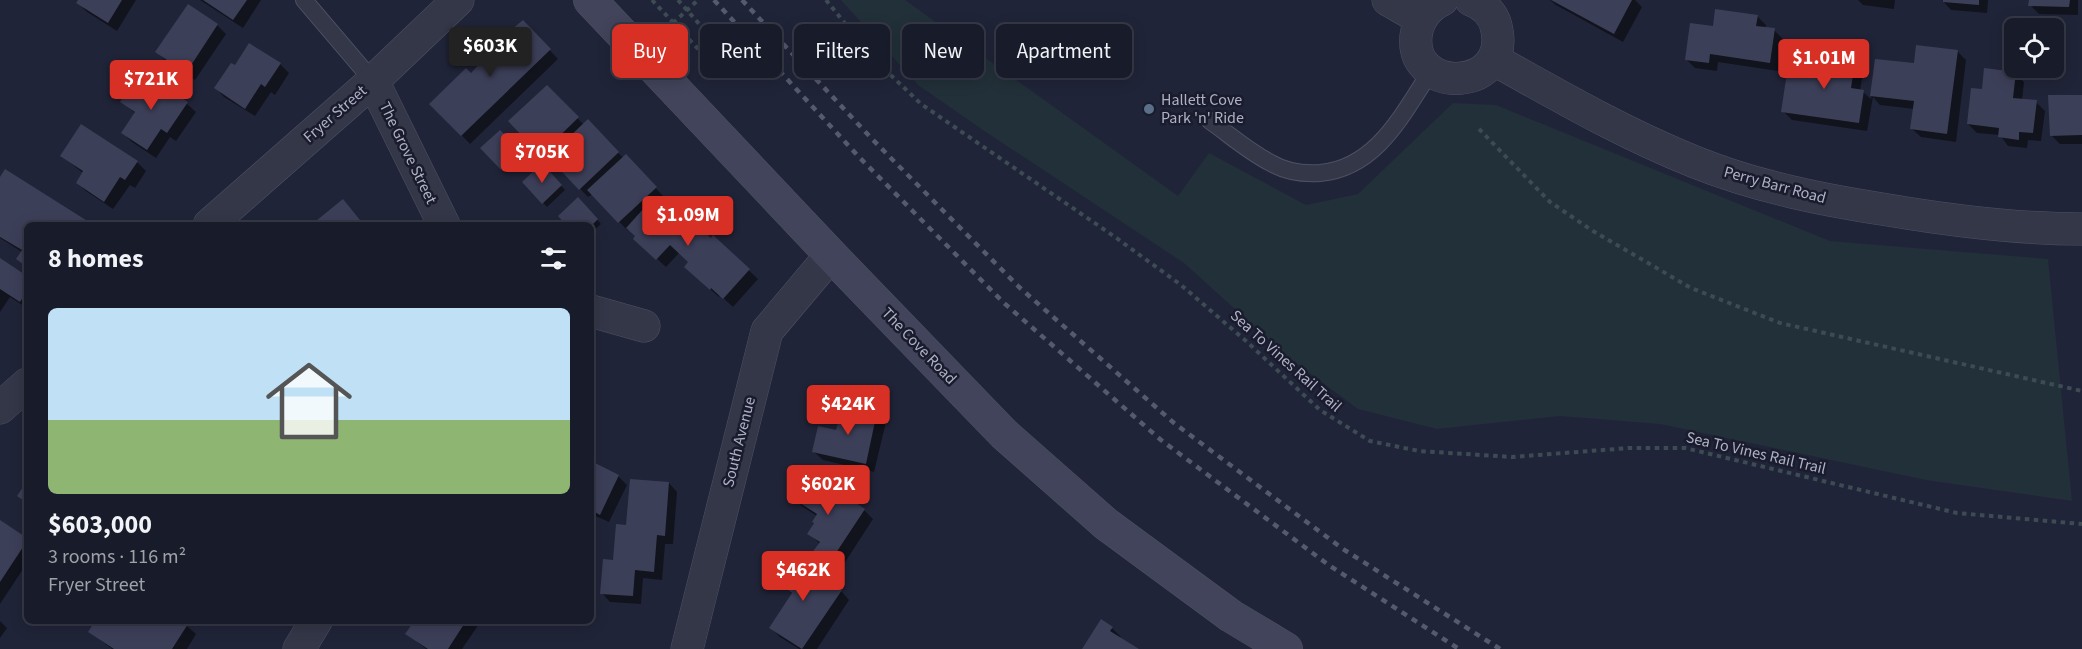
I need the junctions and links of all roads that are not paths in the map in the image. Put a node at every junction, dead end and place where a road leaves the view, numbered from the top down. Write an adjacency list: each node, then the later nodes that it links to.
1 (304, 0): 9 (lane)
2 (458, 0): 9 (street, Fryer Street)
3 (590, 0): 14 (street, The Cove Road)
4 (1388, 0): 6 (street)
5 (1476, 1): 7 (street)
6 (1431, 9): 8 (street)
7 (1493, 59): 8 (street); 13 (street, Perry Barr Road)
8 (1431, 71): 10 (lane)
9 (373, 81): 11 (street, Fryer Street); 12 (street, The Grove Street)
10 (1210, 120)
11 (212, 222)
12 (443, 222)
13 (2082, 229)
14 (831, 255): 21 (street, South Avenue); 22 (street, The Cove Road)
15 (594, 312): 16 (street)
16 (644, 326)
17 (24, 387): 18 (street)
18 (0, 408)
19 (314, 624): 20 (street)
20 (299, 649)
21 (687, 649)
22 (1286, 649)

